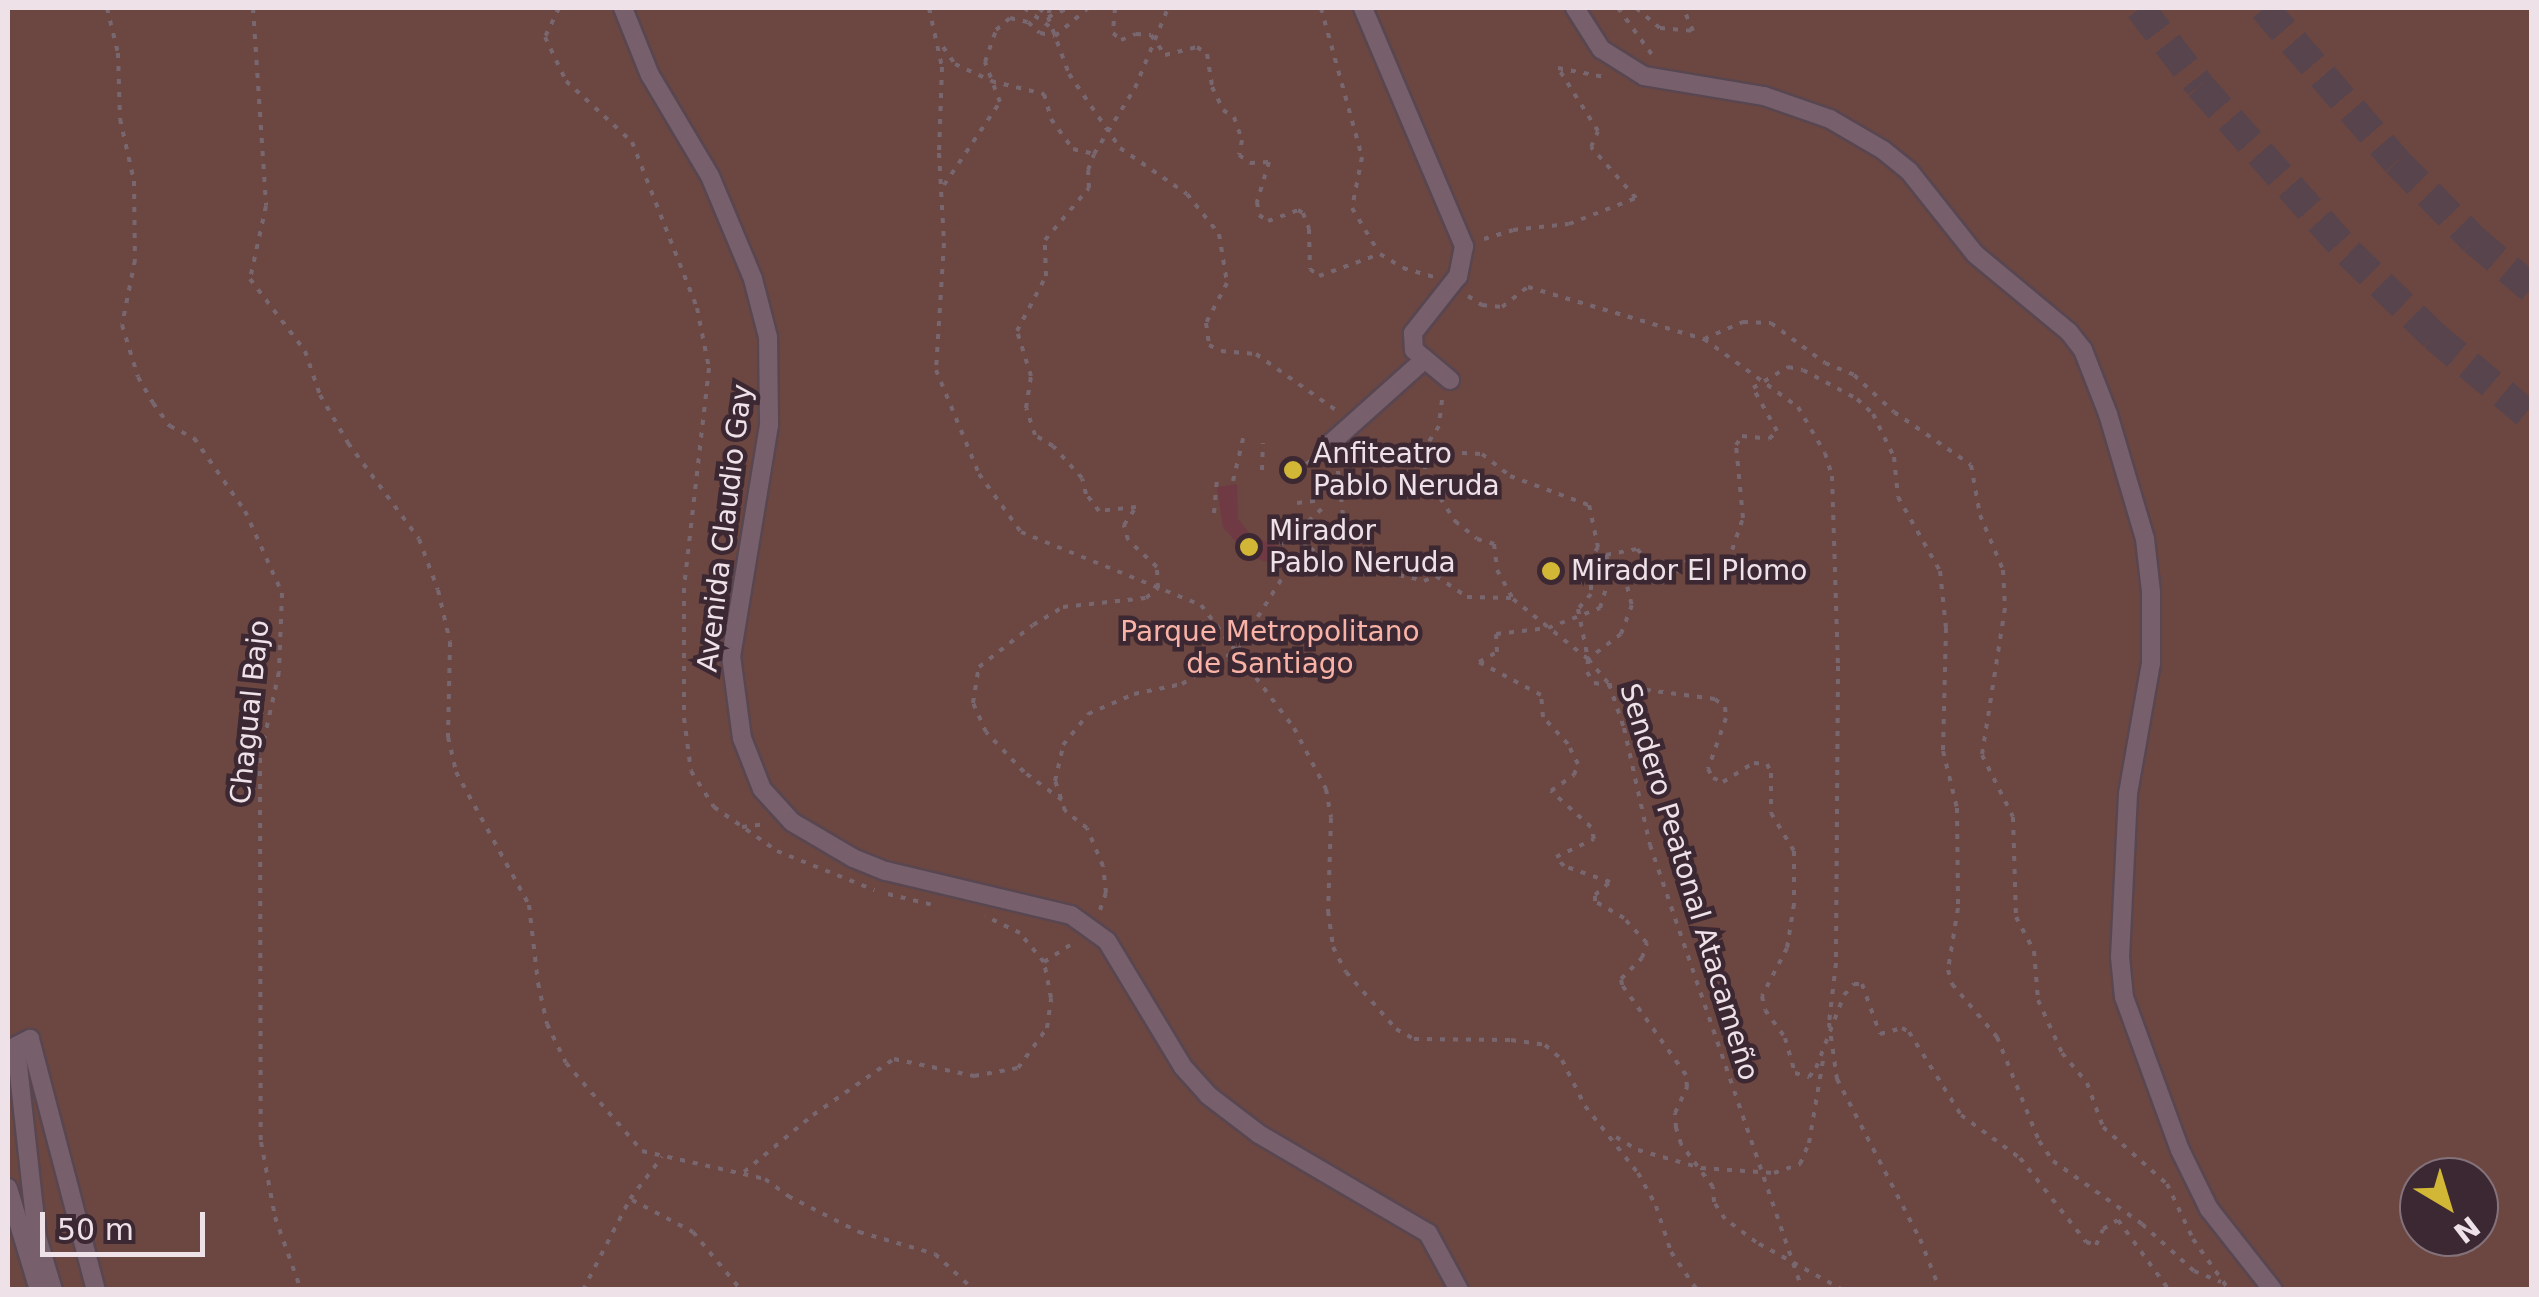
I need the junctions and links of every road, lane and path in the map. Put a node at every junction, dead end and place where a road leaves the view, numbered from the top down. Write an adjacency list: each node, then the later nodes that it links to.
1 (107, 8): 78 (path, Chagual Bajo)
2 (253, 8): 67 (path)
3 (623, 8): 63 (street, Avenida Claudio Gay)
4 (929, 8): 22 (path)
5 (1024, 8): 19 (path)
6 (1039, 8): 18 (path)
7 (1050, 8): 18 (path)
8 (1069, 8): 18 (path)
9 (1088, 8): 20 (path)
10 (1115, 8): 21 (path)
11 (1168, 8): 21 (path)
12 (1321, 8): 30 (path)
13 (1364, 8): 29 (street)
14 (1575, 8): 23 (street)
15 (1618, 8): 24 (path)
16 (1636, 8): 17 (path)
17 (1683, 8)
18 (1048, 16): 19 (path)
19 (1052, 28): 20 (path)
20 (1055, 36): 25 (path); 26 (path)
21 (1156, 38): 26 (path); 30 (path)
22 (939, 43): 25 (path); 28 (path)
23 (1601, 49): 29 (path); 89 (street)
24 (1636, 54)
25 (991, 81): 27 (path); 28 (path)
26 (1108, 130): 27 (path); 36 (path)
27 (1094, 154): 55 (path)
28 (943, 187): 55 (path)
29 (1464, 246): 31 (street)
30 (1380, 254): 31 (path)
31 (1450, 286): 32 (path); 33 (street)
32 (1704, 340): 34 (path); 74 (path)
33 (1425, 359): 35 (street); 36 (street)
34 (1763, 379): 54 (path); 64 (path); 74 (path)
35 (1450, 380): 40 (path)
36 (1354, 423): 39 (street); 40 (path)
37 (1244, 435): 45 (path)
38 (1263, 443): 42 (path)
39 (1332, 443): 51 (path)
40 (1423, 452): 56 (path, Sendero Peatonal Atacameño); 57 (path)
41 (1310, 461): 44 (path)
42 (1262, 470)
43 (1216, 477): 49 (path)
44 (1286, 480)
45 (1234, 481)
46 (1322, 500): 47 (path)
47 (1297, 502)
48 (1323, 508): 50 (path)
49 (1214, 513)
50 (1299, 530): 52 (path); 53 (path)
51 (1334, 534): 52 (path); 56 (path)
52 (1308, 552): 59 (path)
53 (1280, 558)
54 (1612, 572): 57 (path); 60 (path)
55 (1158, 588): 59 (path); 62 (path)
56 (1513, 598): 58 (path, Sendero Peatonal Atacameño)
57 (1581, 618): 58 (path); 60 (path)
58 (1548, 628): 60 (path, Sendero Peatonal Atacameño); 68 (path)
59 (1237, 650): 62 (path); 66 (path)
60 (1588, 659): 61 (path, Sendero Peatonal Atacameño); 61 (path)
61 (1609, 684): 65 (path); 70 (path, Sendero Peatonal Atacameño)
62 (1062, 800): 63 (path)
63 (1091, 931): 69 (path); 82 (street, Avenida Claudio Gay)
64 (1830, 1028): 65 (path); 86 (path); 87 (path)
65 (1826, 1035): 70 (path)
66 (1612, 1135): 68 (path); 83 (path)
67 (662, 1157): 69 (path); 72 (path)
68 (1701, 1168): 70 (path); 73 (path)
69 (744, 1172): 81 (path)
70 (1761, 1172): 73 (path, Sendero Peatonal Atacameño)
71 (8, 1188): 75 (street)
72 (630, 1200): 79 (path); 80 (path)
73 (1792, 1262): 84 (path, Sendero Peatonal Atacameño); 85 (path)
74 (2221, 1282): 88 (path)
75 (39, 1290)
76 (53, 1290): 77 (street)
77 (96, 1290)
78 (301, 1290)
79 (583, 1290)
80 (742, 1290)
81 (974, 1290)
82 (1458, 1290)
83 (1697, 1290)
84 (1802, 1290)
85 (1843, 1290)
86 (1940, 1290)
87 (2169, 1290)
88 (2229, 1290)
89 (2273, 1290)

